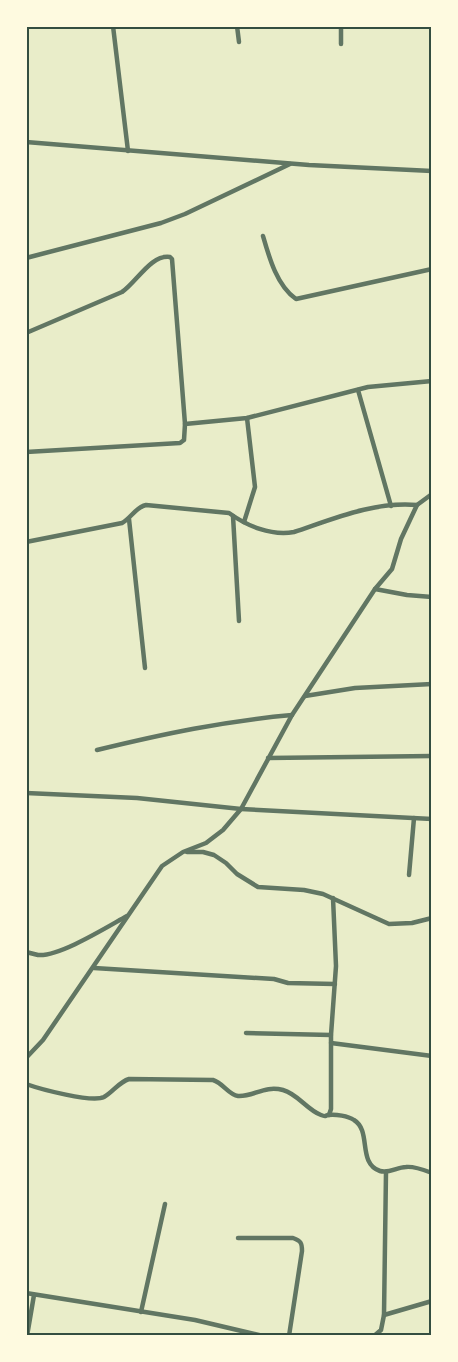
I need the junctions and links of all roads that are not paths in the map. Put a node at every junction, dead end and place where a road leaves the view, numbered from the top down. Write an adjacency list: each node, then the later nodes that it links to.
1 (113, 26): 7 (street)
2 (237, 26): 4 (street)
3 (341, 26): 5 (street)
4 (240, 42)
5 (341, 44)
6 (26, 142): 7 (street)
7 (128, 151): 8 (street)
8 (292, 163): 9 (street); 11 (street)
9 (432, 171)
10 (263, 236): 12 (street)
11 (26, 258)
12 (432, 269)
13 (26, 333): 17 (street)
14 (432, 381): 15 (street)
15 (358, 390): 16 (street); 21 (street)
16 (247, 418): 17 (street); 24 (street)
17 (185, 424): 18 (street)
18 (26, 452)
19 (432, 494): 20 (street)
20 (417, 505): 21 (street); 26 (street)
21 (392, 506): 24 (street)
22 (233, 516): 23 (street); 24 (street); 28 (street)
23 (129, 519): 25 (street); 29 (street)
24 (244, 522)
25 (26, 542)
26 (375, 588): 27 (street); 31 (street)
27 (432, 597)
28 (239, 621)
29 (145, 668)
30 (432, 684): 31 (street)
31 (304, 696): 32 (street)
32 (292, 715): 33 (street); 35 (street)
33 (98, 750)
34 (432, 756): 35 (street)
35 (268, 758): 37 (street)
36 (26, 793): 37 (street)
37 (241, 809): 38 (street); 40 (street)
38 (414, 818): 39 (street); 41 (street)
39 (432, 819)
40 (183, 852): 42 (street); 43 (street)
41 (409, 875)
42 (333, 898): 44 (street); 47 (street)
43 (128, 915): 45 (street); 46 (street)
44 (432, 918)
45 (26, 952)
46 (94, 968): 47 (street); 52 (street)
47 (335, 984): 49 (street)
48 (246, 1033): 49 (street)
49 (331, 1035): 50 (street)
50 (331, 1043): 51 (street); 54 (street)
51 (432, 1056)
52 (26, 1058)
53 (26, 1084): 54 (street)
54 (329, 1115): 55 (street)
55 (386, 1172): 56 (street); 63 (street)
56 (432, 1173)
57 (165, 1204): 62 (street)
58 (238, 1238): 66 (street)
59 (26, 1293): 60 (street)
60 (34, 1295): 62 (street); 64 (street)
61 (432, 1301): 63 (street)
62 (141, 1312): 65 (street)
63 (384, 1315): 67 (street)
64 (27, 1336)
65 (263, 1336)
66 (289, 1336)
67 (374, 1336)

